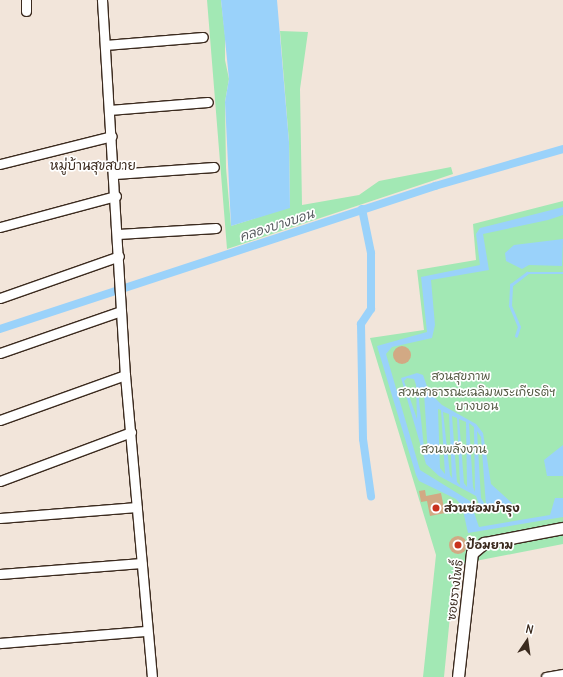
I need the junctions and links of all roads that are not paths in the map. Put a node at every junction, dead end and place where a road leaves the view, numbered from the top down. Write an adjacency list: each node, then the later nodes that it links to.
1 (26, 0): 3 (street)
2 (102, 0): 5 (street)
3 (26, 11)
4 (203, 37): 5 (street)
5 (105, 45): 7 (street)
6 (208, 102): 7 (street)
7 (109, 110): 8 (street)
8 (112, 136): 9 (street); 11 (street)
9 (0, 164)
10 (214, 167): 11 (street)
11 (115, 174): 12 (street)
12 (116, 196): 13 (street); 15 (street)
13 (0, 227)
14 (216, 228): 15 (street)
15 (118, 234): 16 (street)
16 (119, 256): 17 (street); 18 (street)
17 (0, 298)
18 (121, 307): 19 (street); 20 (street)
19 (0, 353)
20 (125, 374): 21 (street); 22 (street)
21 (0, 420)
22 (131, 432): 23 (street); 24 (street)
23 (0, 481)
24 (138, 507): 25 (street); 27 (street)
25 (0, 518)
26 (563, 528): 33 (street, ซอยรางโพธิ์)
27 (142, 563): 28 (street); 29 (street)
28 (0, 574)
29 (147, 631): 30 (street); 32 (street)
30 (0, 643)
31 (563, 674): 34 (street)
32 (152, 677)
33 (458, 677)
34 (549, 677)

